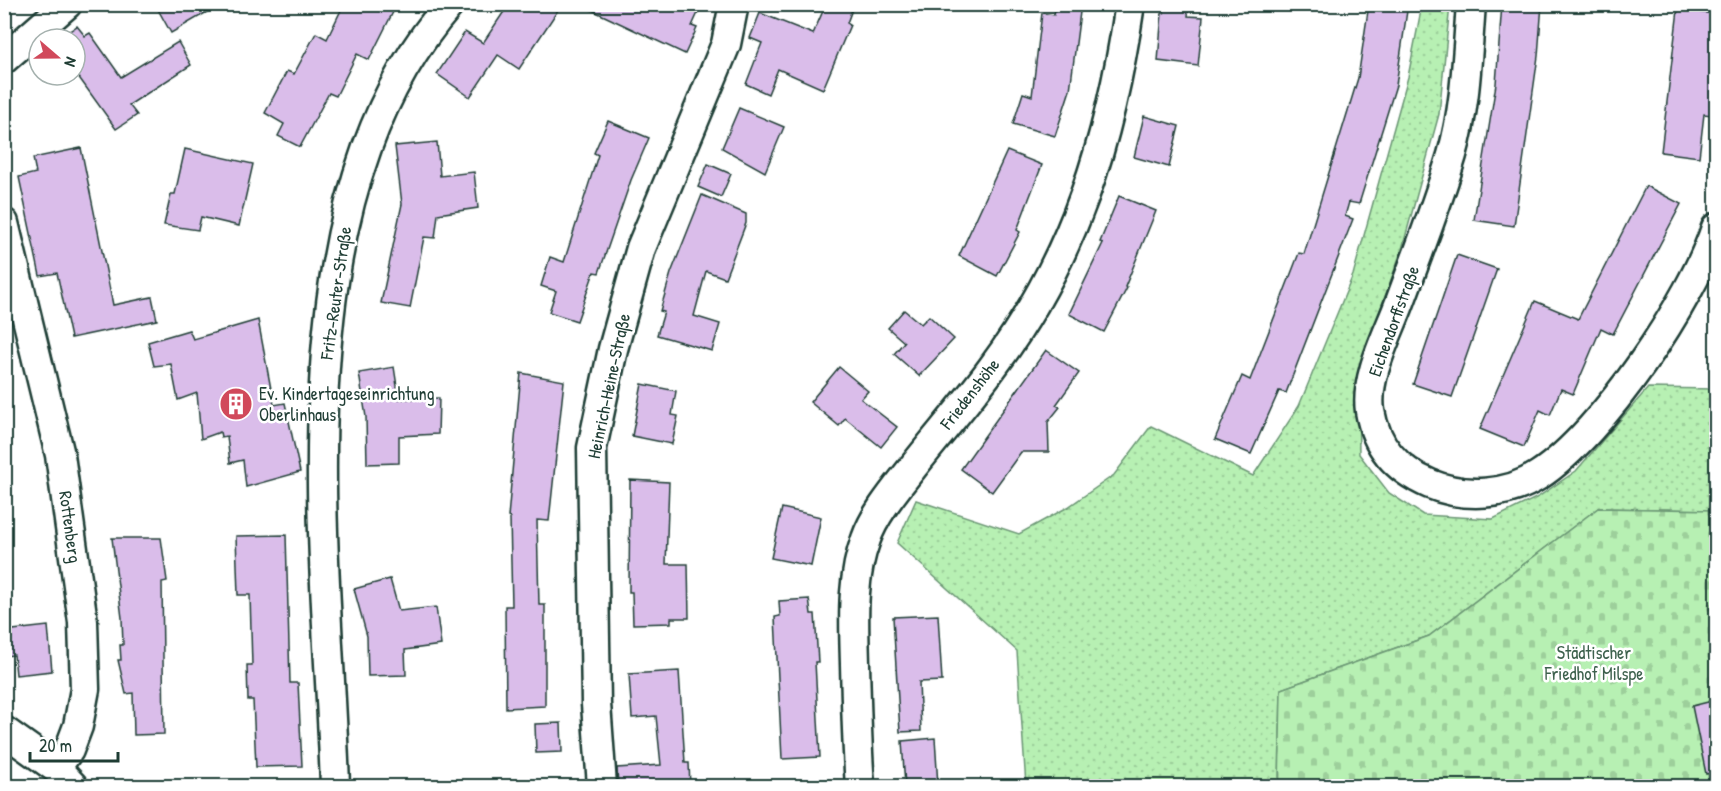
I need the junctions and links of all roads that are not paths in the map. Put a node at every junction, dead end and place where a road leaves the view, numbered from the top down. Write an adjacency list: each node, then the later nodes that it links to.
1 (67, 4): 6 (street)
2 (450, 4): 11 (street, Fritz-Reuter-Straße)
3 (734, 4): 12 (street, Heinrich-Heine-Straße)
4 (1130, 4): 13 (street, Friedenshöhe)
5 (1471, 4): 8 (street, Eichendorffstraße)
6 (4, 59)
7 (4, 223): 10 (street, Rottenberg)
8 (1716, 228)
9 (4, 731): 10 (street, Rottenberg)
10 (64, 777)
11 (335, 786)
12 (602, 786)
13 (860, 786)

